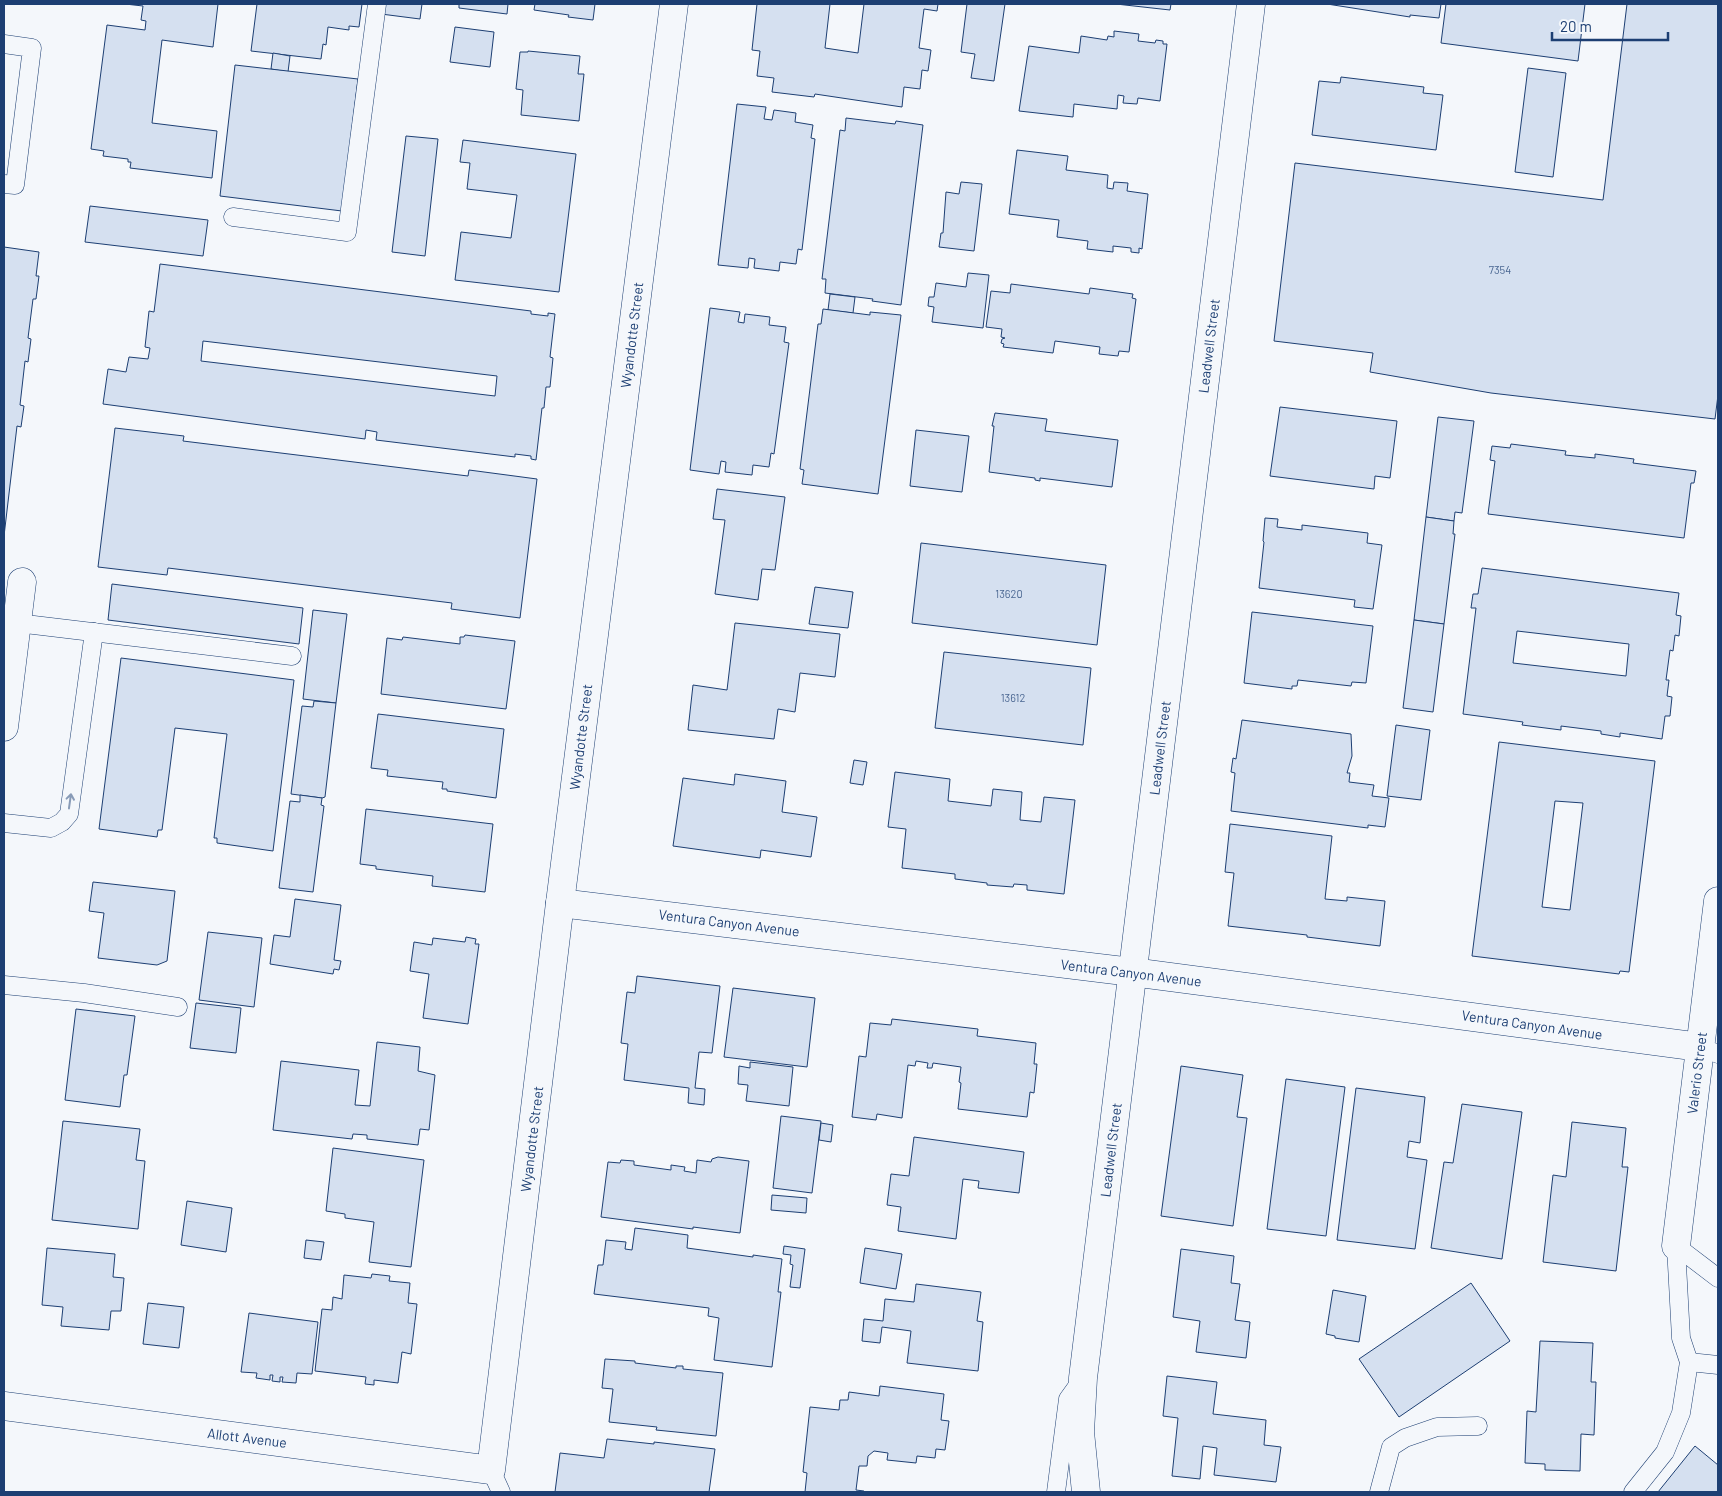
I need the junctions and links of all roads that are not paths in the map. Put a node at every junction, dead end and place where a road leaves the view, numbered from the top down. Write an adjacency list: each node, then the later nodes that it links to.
1 (376, 4): 6 (lane)
2 (674, 4): 14 (street, Wyandotte Street)
3 (1250, 4): 15 (street, Leadwell Street)
4 (4, 44): 5 (lane)
5 (4, 184)
6 (233, 217)
7 (22, 582): 8 (street)
8 (17, 623): 9 (lane); 11 (street)
9 (94, 632): 10 (lane); 12 (lane, one-way to 9)
10 (292, 656)
11 (4, 727)
12 (4, 823)
13 (1718, 901): 18 (street, Valerio Street)
14 (560, 903): 15 (street, Ventura Canyon Avenue); 26 (street, Wyandotte Street)
15 (1132, 972): 18 (street, Ventura Canyon Avenue); 23 (street, Leadwell Street)
16 (4, 985): 17 (lane)
17 (178, 1007)
18 (1709, 1051): 19 (street, Valerio Street)
19 (1676, 1246): 20 (lane); 21 (lane)
20 (1718, 1278)
21 (1689, 1362): 22 (lane); 30 (lane)
22 (1718, 1365)
23 (1083, 1378): 27 (lane); 28 (street, Leadwell Street)
24 (4, 1406): 26 (street, Allott Avenue)
25 (1478, 1426): 29 (lane)
26 (496, 1481)
27 (1056, 1492)
28 (1086, 1492)
29 (1379, 1492)
30 (1633, 1492)

